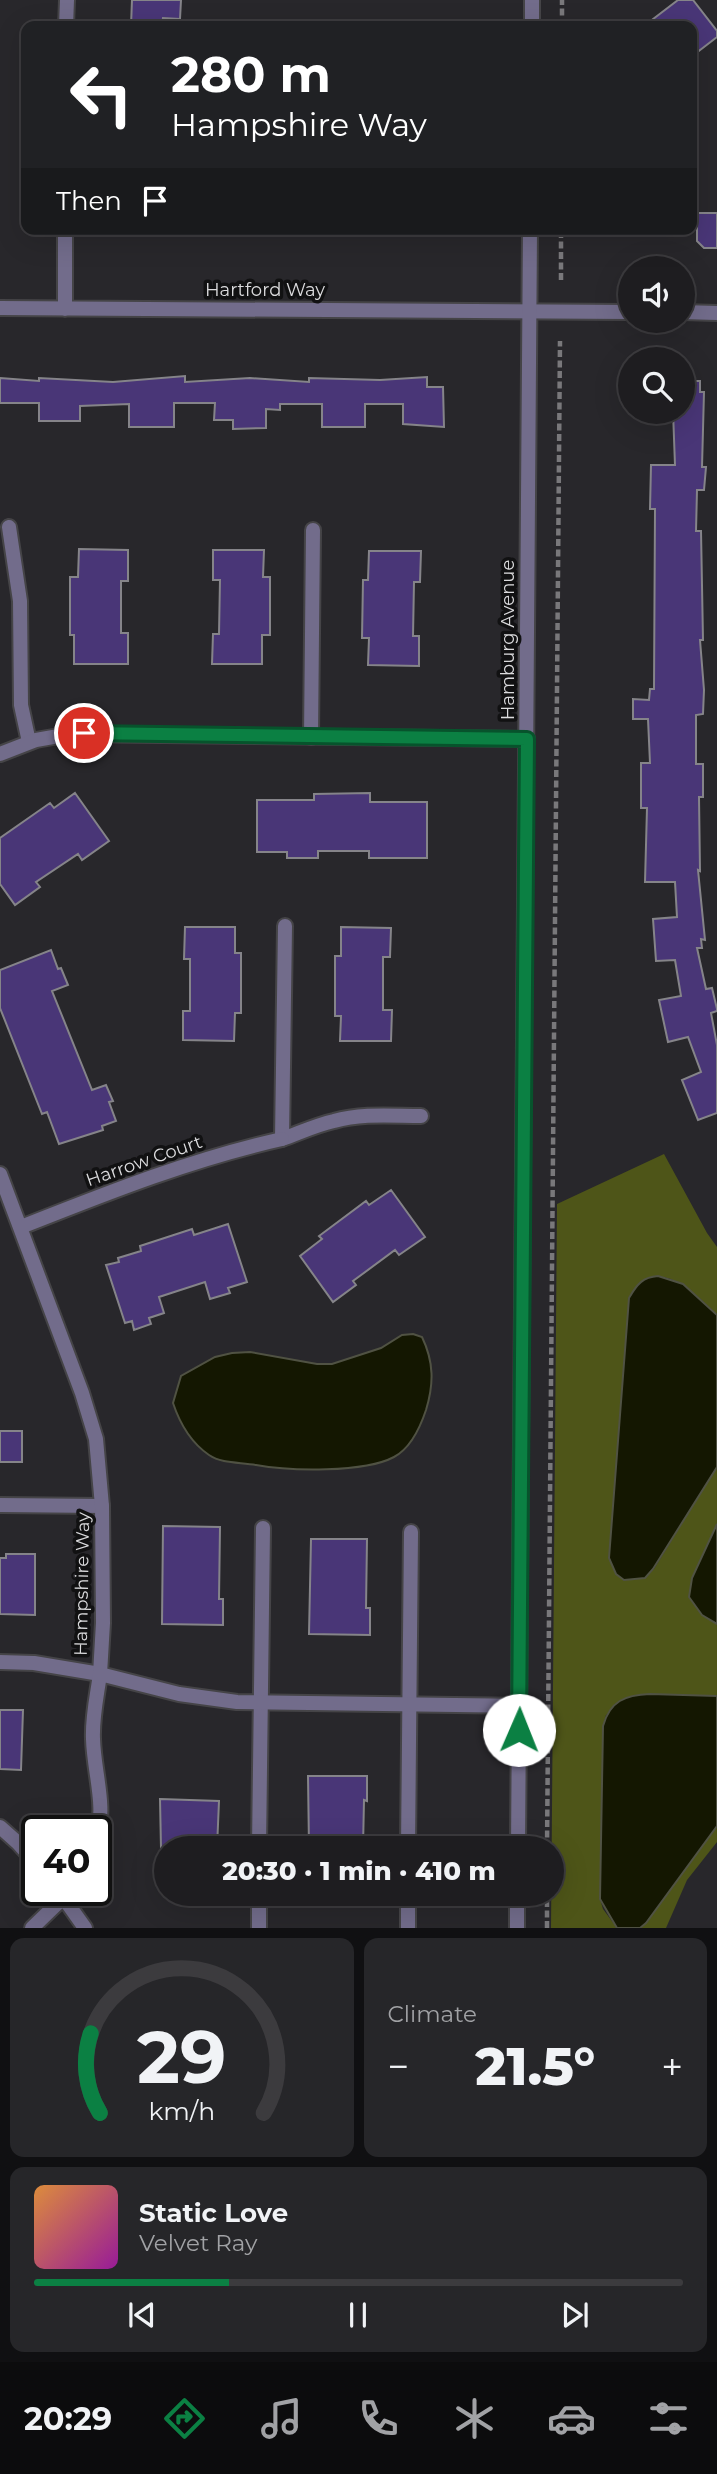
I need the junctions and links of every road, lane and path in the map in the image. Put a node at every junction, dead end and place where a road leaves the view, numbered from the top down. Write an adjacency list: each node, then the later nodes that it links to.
1 (67, 0): 4 (street)
2 (532, 0): 5 (street)
3 (562, 0): 6 (path)
4 (66, 21)
5 (532, 21)
6 (562, 21)
7 (65, 235): 12 (street)
8 (530, 235): 13 (street, Hamburg Avenue)
9 (561, 235): 10 (path)
10 (561, 279)
11 (0, 308): 12 (street, Hartford Way)
12 (65, 309): 13 (street, Hartford Way)
13 (529, 310): 14 (street, Hartford Way); 21 (street, Hamburg Avenue)
14 (618, 312)
15 (695, 312): 16 (street)
16 (717, 313)
17 (560, 341): 43 (path)
18 (9, 527): 22 (street)
19 (313, 530): 20 (street)
20 (311, 737): 21 (street); 22 (street)
21 (527, 739): 37 (street, Hamburg Avenue)
22 (29, 742): 23 (street)
23 (0, 754)
24 (285, 926): 26 (street)
25 (421, 1116): 26 (street, Harrow Court)
26 (282, 1139): 28 (street, Harrow Court)
27 (0, 1174): 28 (street, Hampshire Way)
28 (21, 1227): 30 (street, Hampshire Way)
29 (0, 1505): 30 (street)
30 (102, 1506): 34 (street, Hampshire Way)
31 (263, 1528): 35 (street)
32 (411, 1532): 36 (street)
33 (0, 1662): 34 (street)
34 (100, 1674): 35 (street, Hampshire Way); 38 (street)
35 (261, 1703): 36 (street, Hampshire Way); 40 (street)
36 (410, 1704): 37 (street, Hampshire Way); 41 (street)
37 (519, 1706): 42 (street, Hamburg Avenue)
38 (100, 1815)
39 (0, 1827): 44 (street)
40 (260, 1836)
41 (408, 1836)
42 (518, 1836)
43 (548, 1836)
44 (21, 1846)
45 (52, 1906): 51 (street)
46 (72, 1906): 52 (street)
47 (259, 1906): 53 (street)
48 (408, 1906): 54 (street)
49 (517, 1906): 55 (street)
50 (547, 1906): 56 (path)
51 (32, 1928)
52 (85, 1928)
53 (259, 1928)
54 (408, 1928)
55 (517, 1928)
56 (547, 1928)

